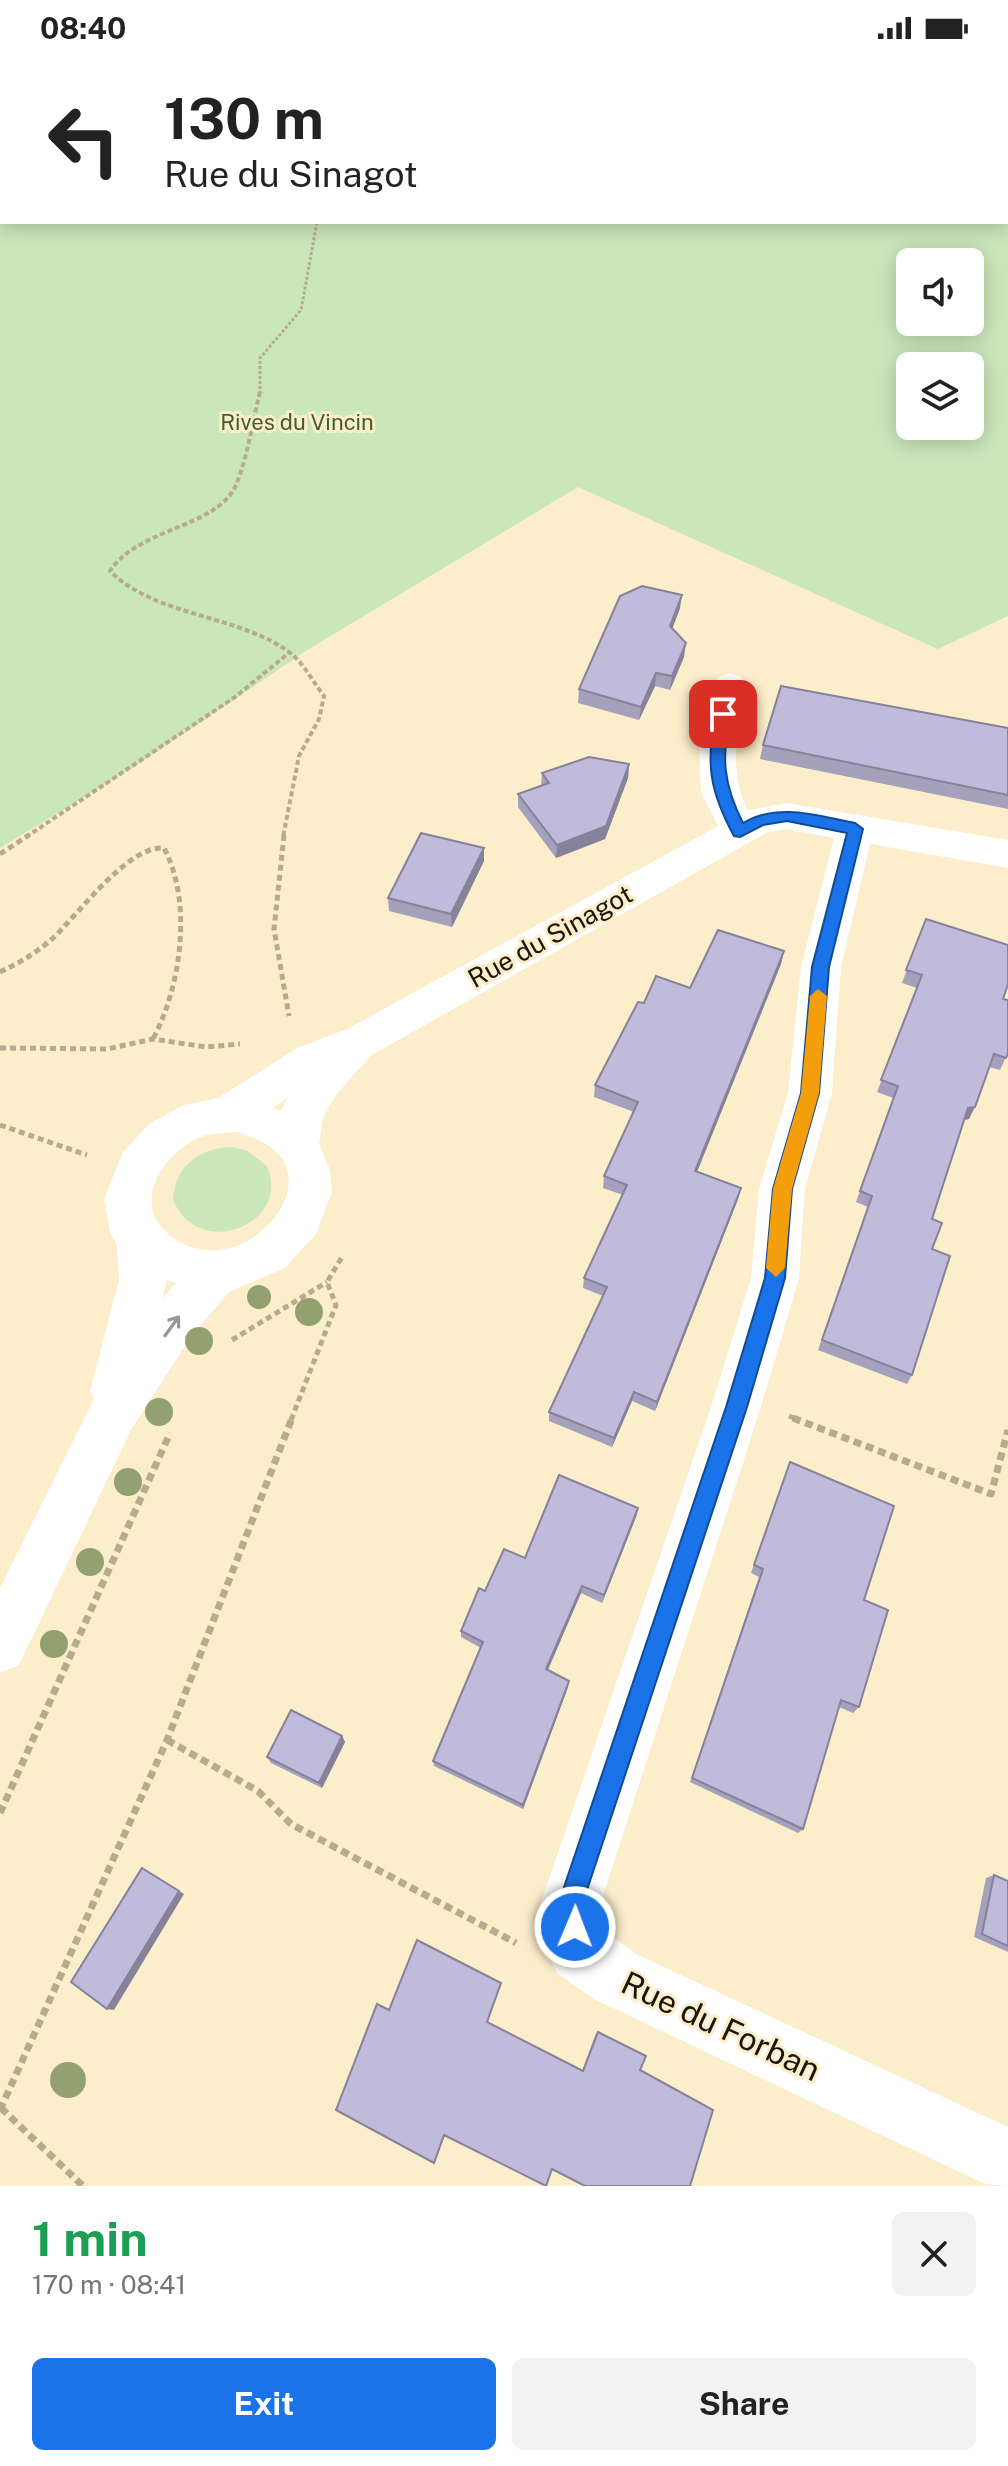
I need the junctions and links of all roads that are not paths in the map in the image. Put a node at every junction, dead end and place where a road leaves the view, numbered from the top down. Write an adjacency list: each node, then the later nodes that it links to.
1 (730, 685): 3 (street)
2 (855, 829): 3 (street, Rue du Sinagot); 4 (street, Rue du Sinagot); 12 (street, Rue du Forban)
3 (740, 832): 5 (street, Rue du Sinagot)
4 (1008, 854)
5 (362, 1041): 6 (street, Rue du Sinagot); 7 (street, Rue du Sinagot)
6 (227, 1115): 7 (street); 8 (street)
7 (297, 1145): 9 (street)
8 (140, 1241): 9 (street); 10 (street)
9 (218, 1273): 10 (street, one-way to 9)
10 (113, 1413): 11 (street)
11 (0, 1646)
12 (1008, 2161)

